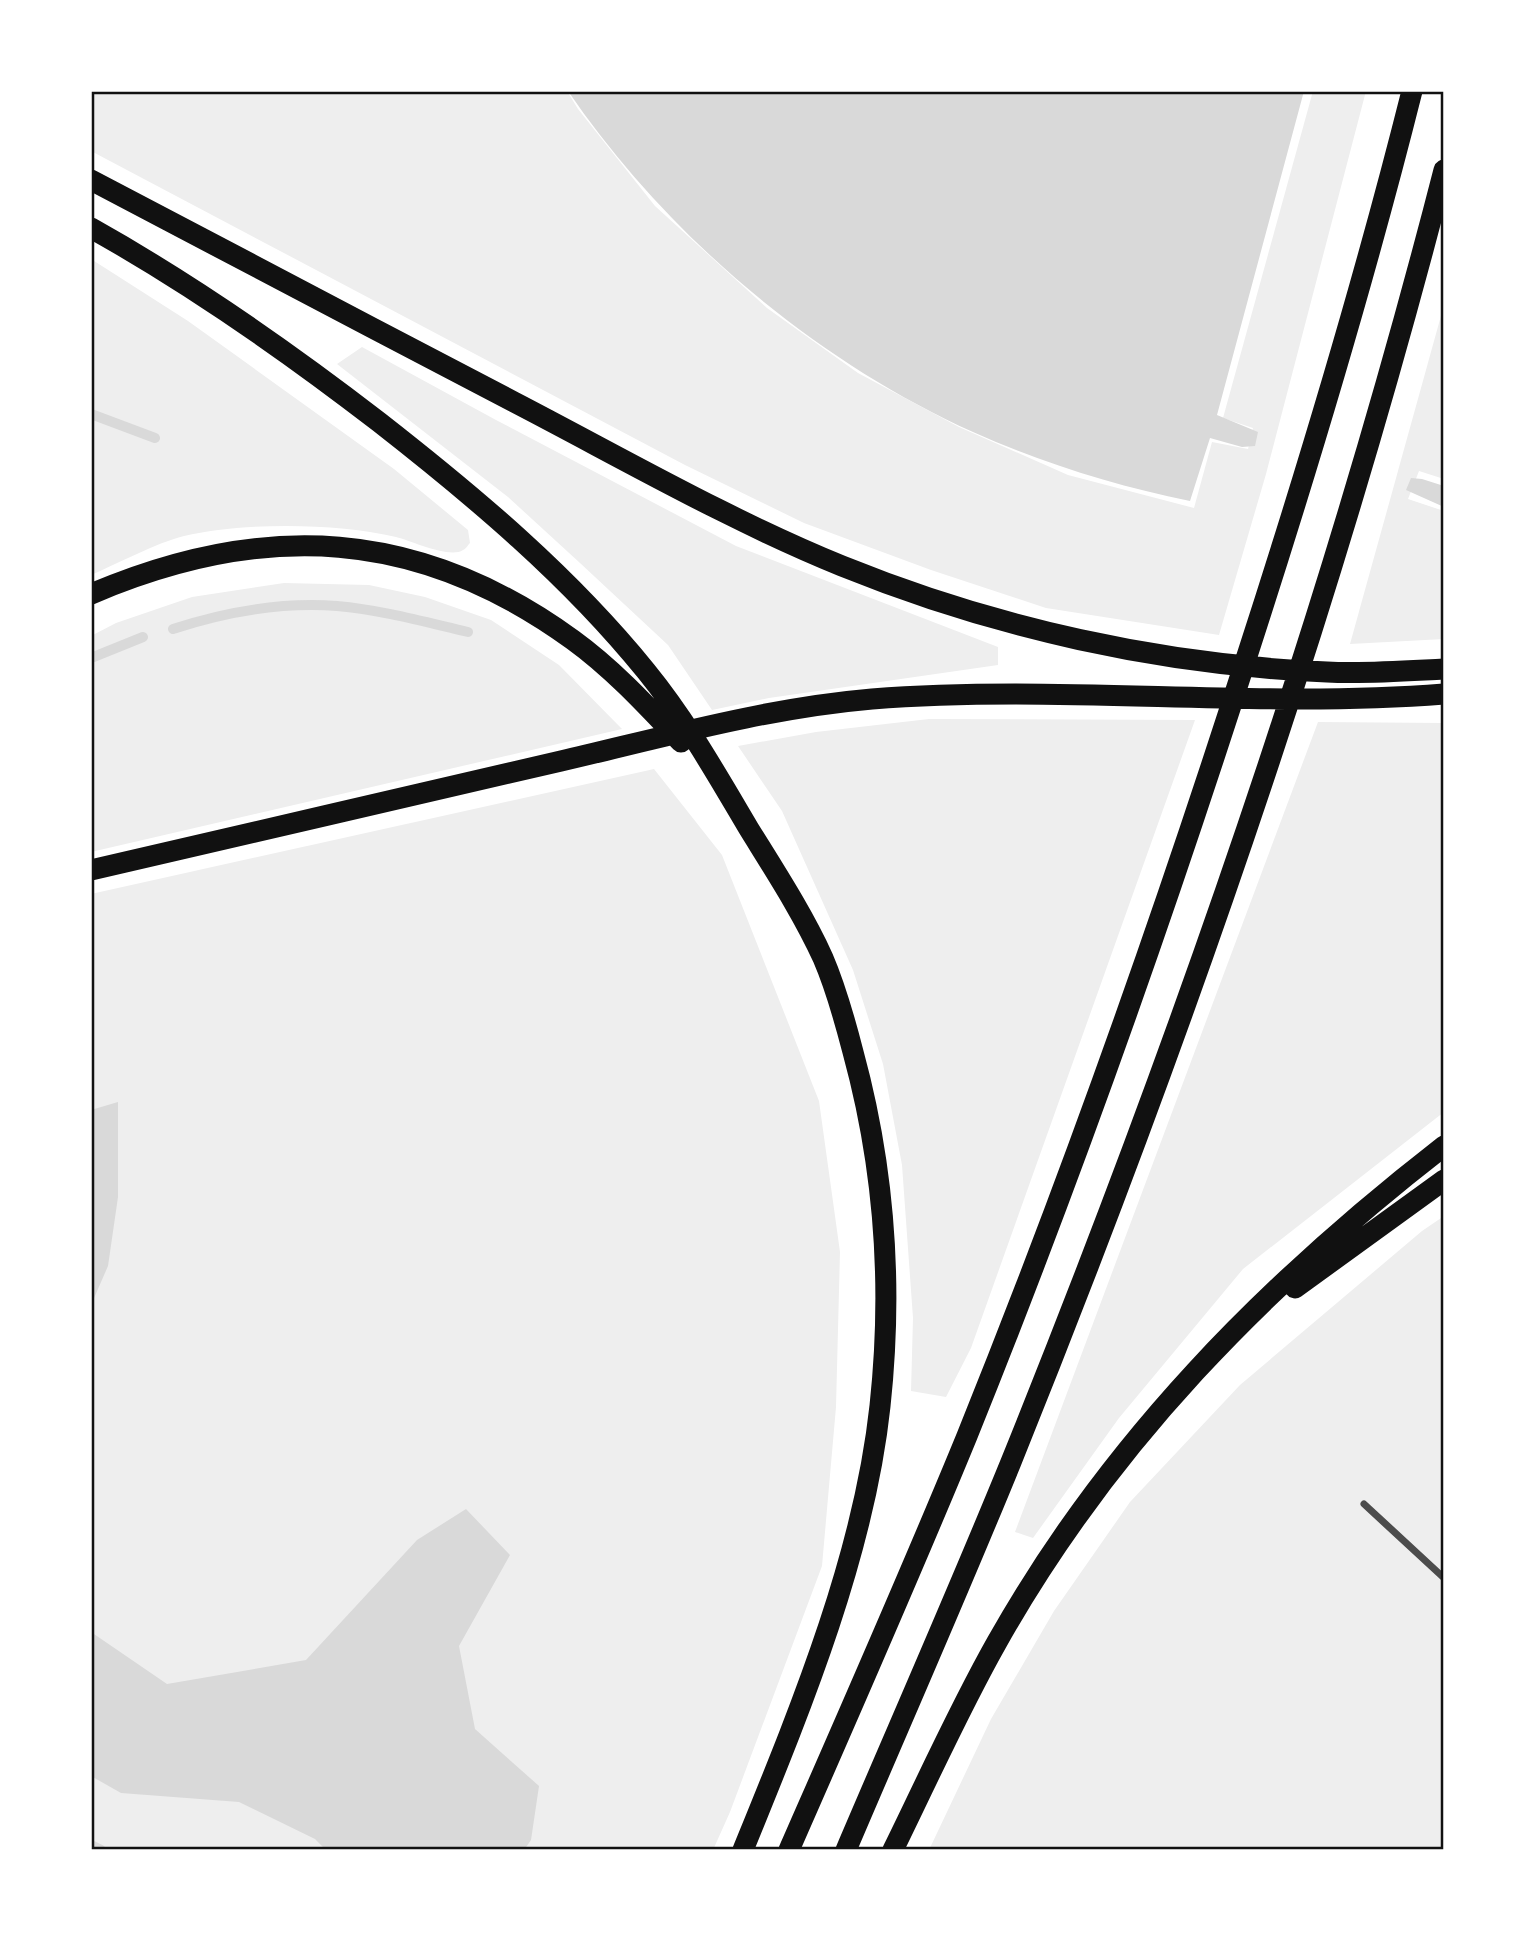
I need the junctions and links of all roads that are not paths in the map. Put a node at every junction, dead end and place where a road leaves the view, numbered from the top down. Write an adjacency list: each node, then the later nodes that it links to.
1 (1412, 91): 16 (highway)
2 (1444, 170): 17 (highway)
3 (91, 180): 6 (highway)
4 (91, 228): 8 (highway)
5 (91, 594): 8 (highway)
6 (1444, 669)
7 (1444, 694): 9 (highway)
8 (757, 841): 15 (highway)
9 (91, 870)
10 (1444, 1146): 12 (highway)
11 (1444, 1180): 12 (highway)
12 (1220, 1343): 18 (highway)
13 (1364, 1504): 14 (street)
14 (1444, 1578)
15 (743, 1850)
16 (789, 1850)
17 (846, 1850)
18 (893, 1850)

